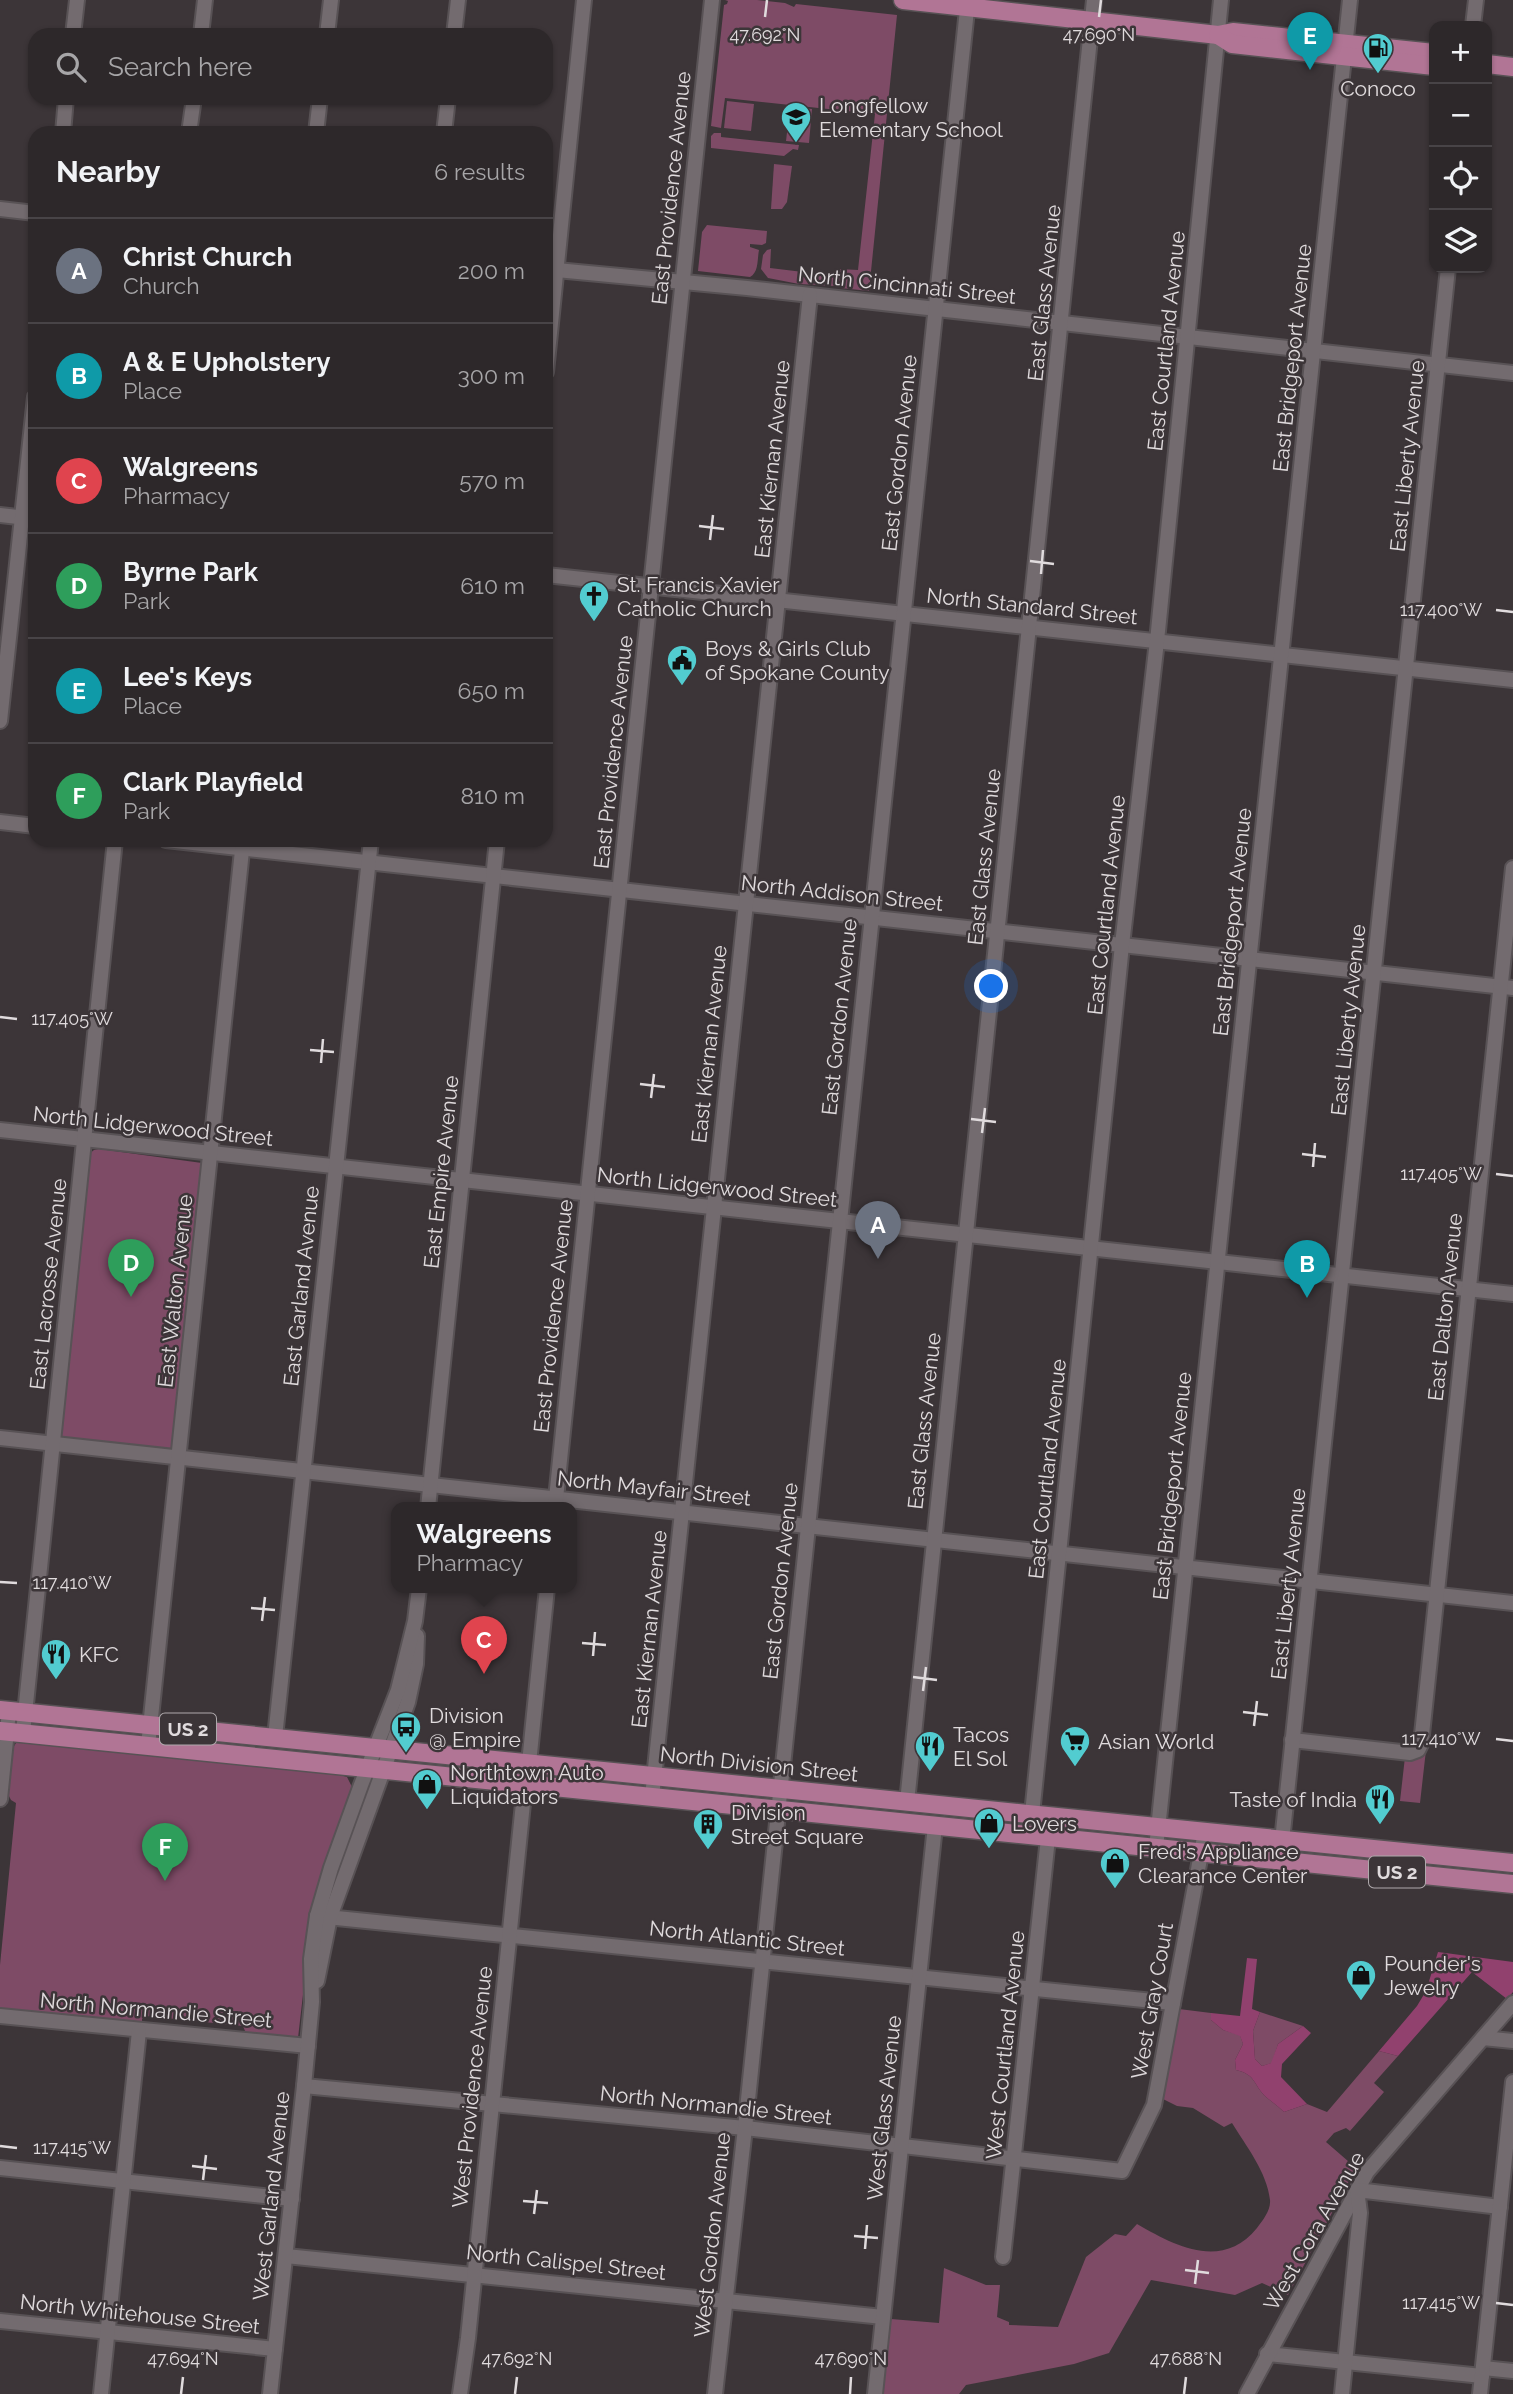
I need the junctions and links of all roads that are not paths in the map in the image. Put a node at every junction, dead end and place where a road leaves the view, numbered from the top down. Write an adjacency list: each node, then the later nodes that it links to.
1 (77, 0): 15 (street)
2 (205, 0): 16 (street)
3 (331, 0): 17 (street)
4 (458, 0): 18 (street)
5 (584, 0): 35 (street)
6 (712, 0): 38 (street, East Providence Avenue)
7 (903, 0): 12 (main road)
8 (1094, 0): 13 (street, East Glass Avenue)
9 (1221, 0): 19 (street, East Courtland Avenue)
10 (1350, 0): 20 (street, East Bridgeport Avenue)
11 (1476, 0): 14 (street)
12 (967, 4): 13 (main road); 40 (street, East Gordon Avenue)
13 (1092, 21): 19 (main road); 41 (street, East Glass Avenue)
14 (1474, 21)
15 (74, 28)
16 (202, 28)
17 (328, 28)
18 (455, 28)
19 (1217, 35): 20 (main road); 42 (street, East Courtland Avenue)
20 (1345, 50): 21 (main road); 22 (main road); 43 (street, East Bridgeport Avenue)
21 (1429, 53)
22 (1429, 65)
23 (1492, 65): 24 (main road)
24 (1513, 67)
25 (65, 105): 29 (street)
26 (193, 105): 30 (street)
27 (319, 105): 31 (street)
28 (446, 105): 32 (street)
29 (64, 126)
30 (190, 126)
31 (317, 126)
32 (445, 126)
33 (0, 209): 34 (street)
34 (28, 213)
35 (553, 253)
36 (553, 269): 38 (street, North Cincinnati Street)
37 (1447, 273): 44 (street, East Liberty Avenue)
38 (682, 283): 39 (street, North Cincinnati Street); 50 (street, East Providence Avenue)
39 (810, 295): 40 (street, North Cincinnati Street); 51 (street, East Kiernan Avenue)
40 (935, 310): 41 (street, North Cincinnati Street); 52 (street, East Gordon Avenue)
41 (1062, 323): 42 (street, North Cincinnati Street); 53 (street, East Glass Avenue)
42 (1188, 337): 43 (street, North Cincinnati Street); 54 (street, East Courtland Avenue)
43 (1314, 350): 44 (street, North Cincinnati Street); 55 (street, East Bridgeport Avenue)
44 (1438, 365): 45 (street, North Cincinnati Street); 56 (street, East Liberty Avenue)
45 (1513, 373)
46 (0, 515): 47 (street)
47 (28, 519)
48 (28, 526): 58 (street)
49 (553, 576): 50 (street, North Standard Street)
50 (652, 585): 51 (street, North Standard Street); 69 (street, East Providence Avenue)
51 (779, 600): 52 (street, North Standard Street); 70 (street, East Kiernan Avenue)
52 (903, 613): 53 (street, North Standard Street); 71 (street, East Gordon Avenue)
53 (1030, 627): 54 (street, North Standard Street); 72 (street, East Glass Avenue)
54 (1157, 641): 55 (street, North Standard Street); 73 (street, East Courtland Avenue)
55 (1283, 654): 56 (street, North Standard Street); 74 (street, East Bridgeport Avenue)
56 (1407, 668): 57 (street, North Standard Street); 75 (street, East Liberty Avenue)
57 (1513, 680)
58 (0, 720)
59 (0, 822): 60 (street)
60 (28, 825)
61 (114, 847): 78 (street, East Lacrosse Avenue)
62 (243, 847): 79 (street, East Walton Avenue)
63 (264, 847): 66 (street, North Addison Street)
64 (370, 847): 66 (street, East Garland Avenue)
65 (496, 847): 68 (street, East Empire Avenue)
66 (368, 862): 68 (street, North Addison Street); 80 (street, East Garland Avenue)
67 (1513, 868): 76 (street, East Dalton Avenue)
68 (492, 876): 69 (street, North Addison Street); 81 (street, East Empire Avenue)
69 (619, 890): 70 (street, North Addison Street); 82 (street, East Providence Avenue)
70 (745, 904): 71 (street, North Addison Street); 83 (street, East Kiernan Avenue)
71 (870, 917): 72 (street, North Addison Street); 84 (street, East Gordon Avenue)
72 (996, 931): 73 (street, North Addison Street); 85 (street, East Glass Avenue)
73 (1122, 945): 74 (street, North Addison Street); 86 (street, East Courtland Avenue)
74 (1248, 958): 75 (street, North Addison Street); 87 (street, East Bridgeport Avenue)
75 (1374, 973): 76 (street, North Addison Street); 88 (street, East Liberty Avenue)
76 (1506, 987): 89 (street, East Dalton Avenue)
77 (0, 1130): 78 (street, North Lidgerwood Street)
78 (84, 1139): 79 (street, North Lidgerwood Street); 92 (street, East Lacrosse Avenue)
79 (210, 1153): 80 (street, North Lidgerwood Street); 93 (street, East Walton Avenue)
80 (335, 1167): 81 (street, North Lidgerwood Street); 94 (street, East Garland Avenue)
81 (461, 1180): 82 (street, North Lidgerwood Street); 95 (street, East Empire Avenue)
82 (587, 1194): 83 (street, North Lidgerwood Street); 98 (street, East Providence Avenue)
83 (713, 1208): 84 (street, North Lidgerwood Street); 100 (street, East Kiernan Avenue)
84 (839, 1222): 85 (street, North Lidgerwood Street); 101 (street, East Gordon Avenue)
85 (964, 1235): 86 (street, North Lidgerwood Street); 102 (street, East Glass Avenue)
86 (1091, 1249): 87 (street, North Lidgerwood Street); 103 (street, East Courtland Avenue)
87 (1216, 1262): 88 (street, North Lidgerwood Street); 104 (street, East Bridgeport Avenue)
88 (1341, 1276): 89 (street, North Lidgerwood Street); 105 (street, East Liberty Avenue)
89 (1468, 1289): 90 (street, North Lidgerwood Street); 108 (street, East Dalton Avenue)
90 (1513, 1294)
91 (0, 1438): 92 (street, North Mayfair Street)
92 (52, 1444): 93 (street, North Mayfair Street); 110 (street, East Lacrosse Avenue)
93 (178, 1458): 94 (street, North Mayfair Street); 111 (street, East Walton Avenue)
94 (303, 1471): 95 (street, North Mayfair Street); 113 (street, East Garland Avenue)
95 (430, 1485): 96 (street, East Empire Avenue); 97 (street, North Mayfair Street)
96 (429, 1502)
97 (548, 1502)
98 (555, 1502)
99 (577, 1505): 100 (street, North Mayfair Street)
100 (682, 1512): 101 (street, North Mayfair Street); 119 (street, East Kiernan Avenue)
101 (807, 1525): 102 (street, North Mayfair Street); 121 (street, East Gordon Avenue)
102 (934, 1540): 103 (street, North Mayfair Street); 124 (street, East Glass Avenue)
103 (1059, 1553): 104 (street, North Mayfair Street); 127 (street, East Courtland Avenue)
104 (1185, 1567): 105 (street, North Mayfair Street); 130 (street, East Bridgeport Avenue)
105 (1309, 1581): 108 (street, North Mayfair Street); 114 (street, East Liberty Avenue)
106 (418, 1593): 116 (street)
107 (546, 1593): 117 (street)
108 (1437, 1595): 109 (street, North Mayfair Street); 114 (street, East Dalton Avenue)
109 (1513, 1603)
110 (11, 1711): 111 (main road, North Division Street / US 2); 112 (street, East Lacrosse Avenue)
111 (150, 1725): 113 (main road, North Division Street / US 2); 115 (street, East Walton Avenue)
112 (10, 1732): 115 (main road, North Division Street / US 2); 123 (street, East Lacrosse Avenue)
113 (275, 1737): 116 (main road, North Division Street / US 2)
114 (1292, 1740): 133 (street, East Liberty Avenue)
115 (148, 1746): 118 (main road, North Division Street / US 2)
116 (384, 1749): 117 (main road, North Division Street / US 2); 118 (street, West Garland Avenue)
117 (529, 1763): 119 (main road, North Division Street / US 2)
118 (376, 1769): 120 (main road, North Division Street / US 2); 139 (street, West Garland Avenue)
119 (654, 1776): 121 (main road, North Division Street / US 2); 122 (street, East Kiernan Avenue)
120 (525, 1784): 122 (main road, North Division Street / US 2); 140 (street, West Providence Avenue)
121 (780, 1788): 124 (main road, North Division Street / US 2); 125 (street, West Gordon Avenue)
122 (652, 1797): 125 (main road, North Division Street / US 2)
123 (0, 1800)
124 (907, 1802): 126 (main road, North Division Street / US 2); 128 (main road)
125 (778, 1809): 128 (main road, North Division Street / US 2); 141 (street, West Gordon Avenue)
126 (1006, 1812): 127 (main road, North Division Street / US 2); 129 (main road)
127 (1032, 1814): 130 (main road, North Division Street / US 2)
128 (849, 1817): 129 (main road, North Division Street / US 2)
129 (935, 1826): 132 (main road, North Division Street / US 2); 142 (street, West Glass Avenue)
130 (1158, 1826): 131 (main road, North Division Street / US 2); 134 (street, East Bridgeport Avenue)
131 (1205, 1832): 133 (main road, North Division Street / US 2); 135 (street, West Gray Court)
132 (1048, 1838): 134 (main road, North Division Street / US 2); 143 (street, West Courtland Avenue)
133 (1283, 1840): 136 (street, East Liberty Avenue); 137 (main road, North Division Street / US 2)
134 (1156, 1848): 135 (main road, North Division Street / US 2)
135 (1201, 1852): 136 (main road, North Division Street / US 2); 144 (street, West Gray Court)
136 (1280, 1860): 138 (main road, North Division Street / US 2)
137 (1513, 1863)
138 (1513, 1884)
139 (323, 1916): 140 (street, North Atlantic Street); 150 (street, West Garland Avenue)
140 (509, 1936): 141 (street, North Atlantic Street); 153 (street, West Providence Avenue)
141 (763, 1960): 142 (street, North Atlantic Street); 154 (street, West Gordon Avenue)
142 (920, 1977): 143 (street, North Atlantic Street); 155 (street, West Glass Avenue)
143 (1032, 1989): 144 (street, North Atlantic Street); 156 (street, West Courtland Avenue)
144 (1173, 2003): 158 (street, West Gray Court)
145 (1513, 2003): 148 (street, West Cora Avenue)
146 (0, 2016): 147 (street, North Normandie Street)
147 (139, 2031): 150 (street, North Normandie Street); 160 (street)
148 (1483, 2038): 149 (street); 161 (street, West Cora Avenue)
149 (1513, 2041)
150 (308, 2046): 152 (street, West Garland Avenue)
151 (1513, 2082): 159 (street)
152 (304, 2086): 153 (street, North Normandie Street); 162 (street, West Garland Avenue)
153 (492, 2104): 154 (street, North Normandie Street); 166 (street, West Providence Avenue)
154 (745, 2128): 155 (street, North Normandie Street); 167 (street, West Gordon Avenue)
155 (901, 2147): 156 (street, North Normandie Street); 168 (street, West Glass Avenue)
156 (1014, 2159): 158 (street, North Normandie Street); 165 (street, West Courtland Avenue)
157 (0, 2168): 160 (street)
158 (1122, 2171)
159 (1508, 2171): 163 (street)
160 (123, 2180): 162 (street); 170 (street)
161 (1357, 2190): 163 (street); 172 (street, West Cora Avenue); 173 (street)
162 (292, 2199): 164 (street, West Garland Avenue)
163 (1500, 2207): 175 (street)
164 (286, 2256): 166 (street, North Calispel Street); 171 (street, West Garland Avenue)
165 (1003, 2257)
166 (474, 2274): 167 (street, North Calispel Street); 178 (street, West Providence Avenue)
167 (726, 2300): 168 (street, North Calispel Street); 179 (street, West Gordon Avenue)
168 (883, 2317): 180 (street, West Glass Avenue)
169 (0, 2321): 170 (street, North Whitehouse Street)
170 (107, 2333): 171 (street, North Whitehouse Street); 176 (street)
171 (275, 2349): 177 (street, West Garland Avenue)
172 (1267, 2354): 173 (street); 181 (street, West Cora Avenue)
173 (1345, 2362): 175 (street); 182 (street)
174 (1513, 2371): 175 (street)
175 (1482, 2372): 183 (street)
176 (101, 2394)
177 (270, 2394)
178 (460, 2394)
179 (715, 2394)
180 (875, 2394)
181 (1247, 2394)
182 (1342, 2394)
183 (1480, 2394)

